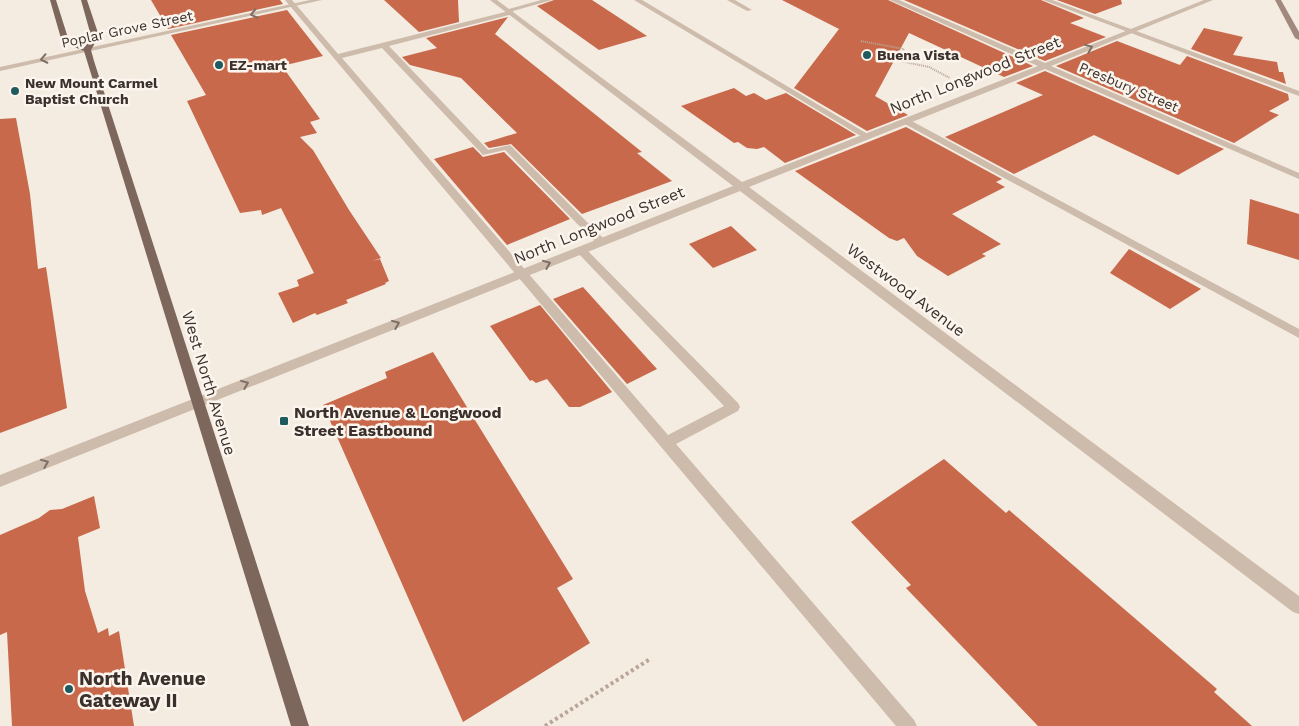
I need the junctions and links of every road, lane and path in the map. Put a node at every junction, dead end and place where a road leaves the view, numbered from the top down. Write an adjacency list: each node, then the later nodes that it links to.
1 (53, 0): 19 (main road)
2 (84, 0): 19 (main road)
3 (319, 0): 12 (street, Poplar Grove Street)
4 (493, 0): 14 (street, Westwood Avenue)
5 (549, 0): 14 (street)
6 (637, 0): 26 (street)
7 (730, 0): 13 (street)
8 (893, 0): 21 (street, Presbury Street)
9 (1046, 0): 15 (street)
10 (1210, 0): 15 (street, North Longwood Street)
11 (1278, 0): 16 (main road)
12 (290, 3): 19 (street, Poplar Grove Street, one-way to 19); 20 (street)
13 (750, 10)
14 (509, 12): 18 (street); 28 (street, Westwood Avenue)
15 (1130, 31): 21 (street, North Longwood Street, one-way to 15); 24 (street)
16 (1299, 38)
17 (861, 41): 23 (path)
18 (384, 45): 20 (street); 29 (street)
19 (87, 50): 22 (street, Poplar Grove Street, one-way to 22); 33 (main road, West North Avenue)
20 (336, 57): 31 (street)
21 (1044, 66): 25 (street, North Longwood Street); 27 (street, Presbury Street)
22 (0, 69)
23 (955, 80)
24 (1299, 94)
25 (906, 121): 26 (street, North Longwood Street); 32 (street)
26 (867, 136): 28 (street, North Longwood Street)
27 (1299, 176)
28 (741, 186): 29 (street, North Longwood Street); 36 (street, Westwood Avenue)
29 (601, 242): 30 (street, North Longwood Street)
30 (581, 250): 31 (street, North Longwood Street, one-way to 30); 34 (street)
31 (521, 274): 33 (street, North Longwood Street, one-way to 31); 34 (street)
32 (1299, 334)
33 (198, 403): 35 (street, North Longwood Street, one-way to 33); 38 (main road, West North Avenue)
34 (666, 443): 40 (street)
35 (0, 482)
36 (1299, 606)
37 (650, 659): 39 (path)
38 (300, 726)
39 (545, 726)
40 (908, 726)

